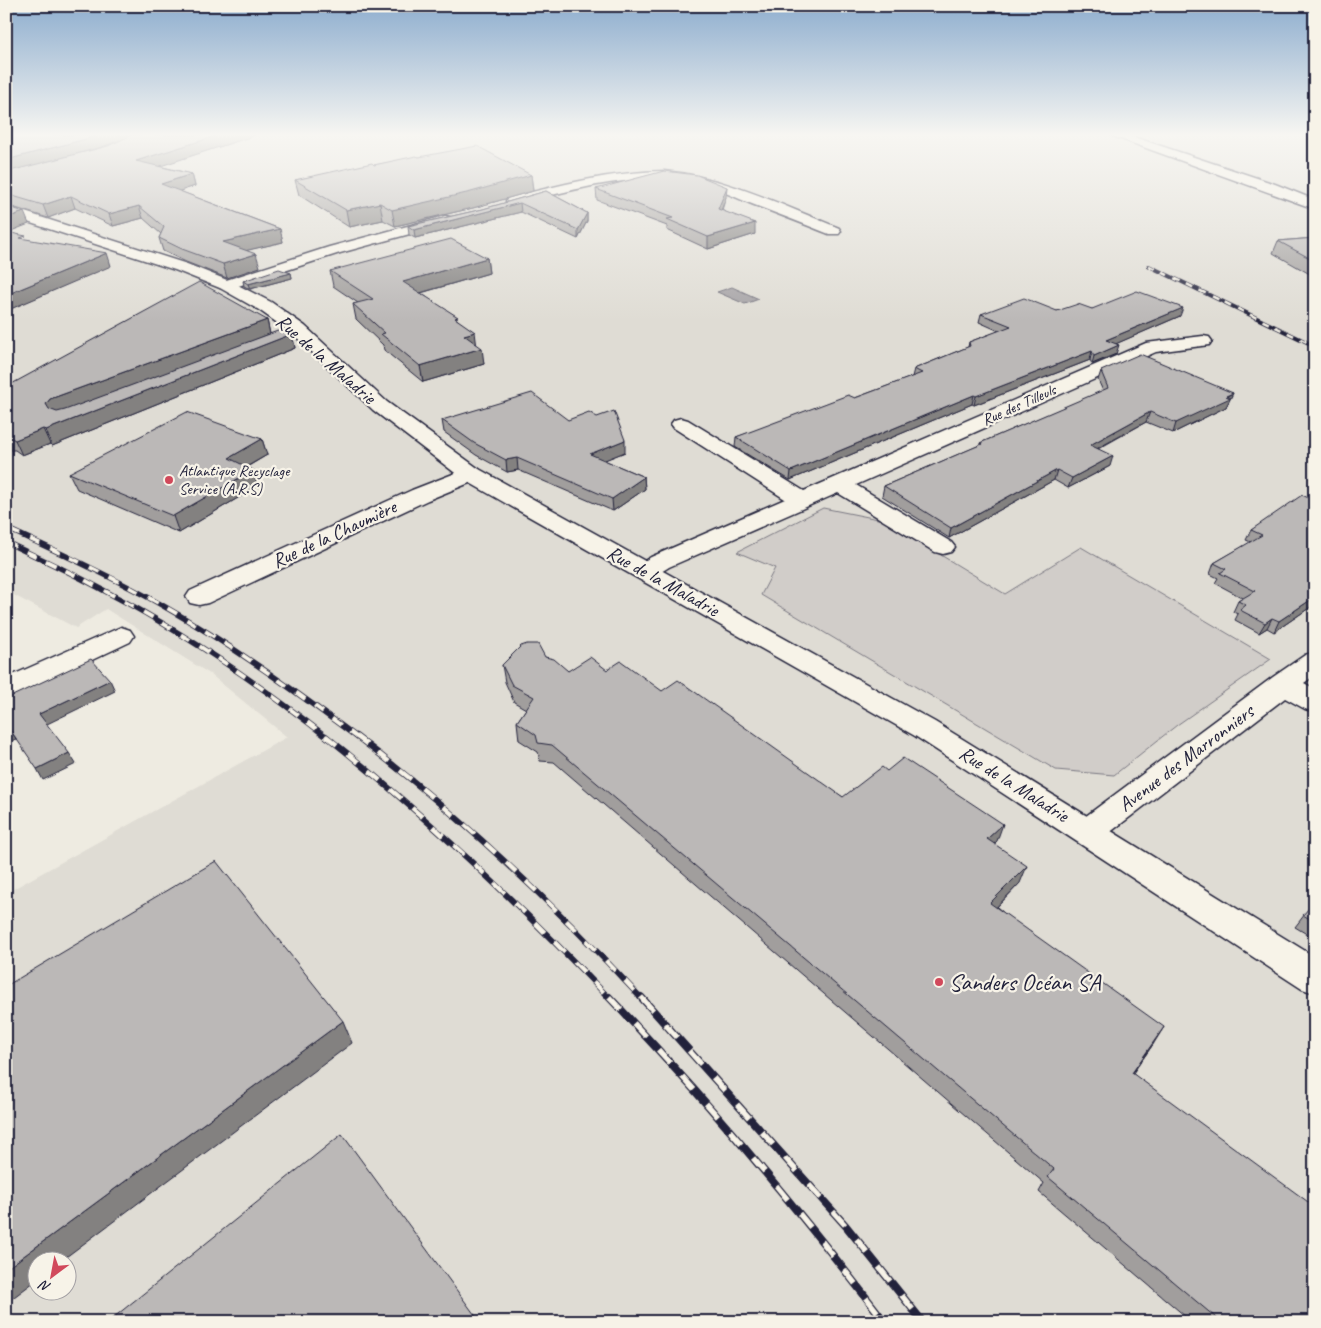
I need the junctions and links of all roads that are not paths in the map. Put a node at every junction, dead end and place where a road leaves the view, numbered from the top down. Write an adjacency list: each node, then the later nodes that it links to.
1 (530, 197): 5 (street)
2 (747, 197): 8 (street)
3 (1295, 197): 4 (street)
4 (1315, 205)
5 (498, 206)
6 (6, 210): 9 (street, Rue de la Maladrie)
7 (462, 216): 9 (street)
8 (834, 230)
9 (226, 285): 12 (street, Rue de la Maladrie)
10 (1204, 340): 13 (street, Rue des Tilleuls)
11 (682, 424): 14 (street)
12 (472, 474): 16 (street, Rue de la Maladrie); 17 (street, Rue de la Chaumière)
13 (839, 484): 14 (street, Rue des Tilleuls); 15 (street)
14 (801, 499): 16 (street, Rue des Tilleuls)
15 (943, 547)
16 (646, 570): 23 (street, Rue de la Maladrie)
17 (199, 597)
18 (121, 636): 21 (street)
19 (1315, 660): 20 (street, Avenue des Marronniers)
20 (1283, 684): 22 (street); 23 (street, Avenue des Marronniers)
21 (6, 689)
22 (1315, 702)
23 (1089, 831): 24 (street, Rue de la Maladrie)
24 (1315, 977)

